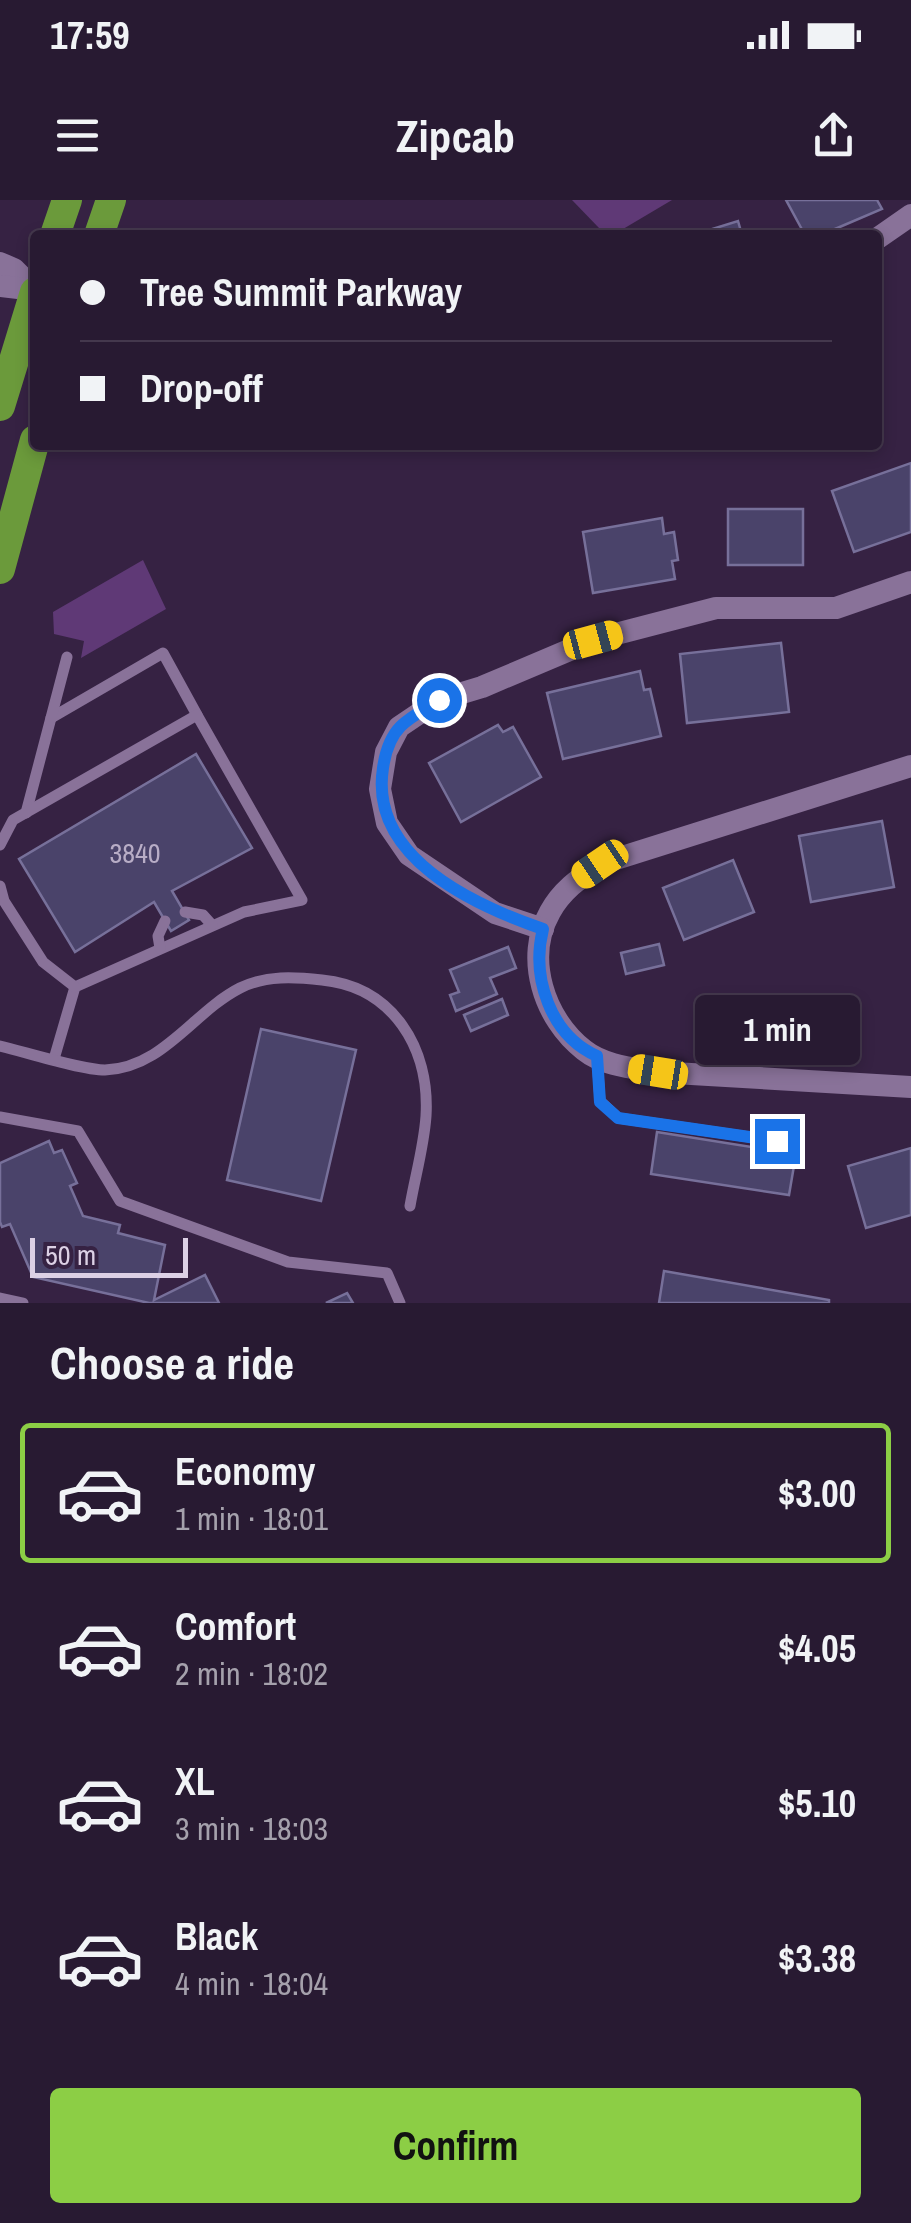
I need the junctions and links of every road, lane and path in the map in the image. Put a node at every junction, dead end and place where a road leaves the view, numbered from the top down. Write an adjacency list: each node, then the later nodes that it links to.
1 (67, 200): 4 (highway)
2 (111, 200): 5 (highway)
3 (911, 214): 6 (street)
4 (57, 230)
5 (101, 230)
6 (882, 235)
7 (0, 264): 9 (street)
8 (0, 286): 10 (street)
9 (30, 286)
10 (30, 290)
11 (30, 307): 12 (highway)
12 (0, 406)
13 (32, 450): 14 (highway)
14 (0, 569)
15 (911, 582): 26 (street)
16 (67, 657): 18 (lane)
17 (197, 714): 18 (lane); 20 (lane); 25 (lane)
18 (51, 718): 20 (lane)
19 (911, 766): 26 (street)
20 (26, 813): 21 (lane)
21 (0, 845)
22 (0, 886): 28 (lane)
23 (185, 912): 25 (lane)
24 (166, 921): 27 (lane)
25 (212, 925): 27 (lane)
26 (543, 929): 30 (street)
27 (160, 948): 28 (lane)
28 (74, 987): 31 (lane)
29 (0, 1046): 31 (lane)
30 (597, 1056): 32 (street); 34 (lane)
31 (54, 1059): 35 (lane)
32 (911, 1087)
33 (0, 1117): 38 (lane)
34 (777, 1141)
35 (410, 1206)
36 (0, 1298): 37 (lane)
37 (23, 1303)
38 (400, 1303)

